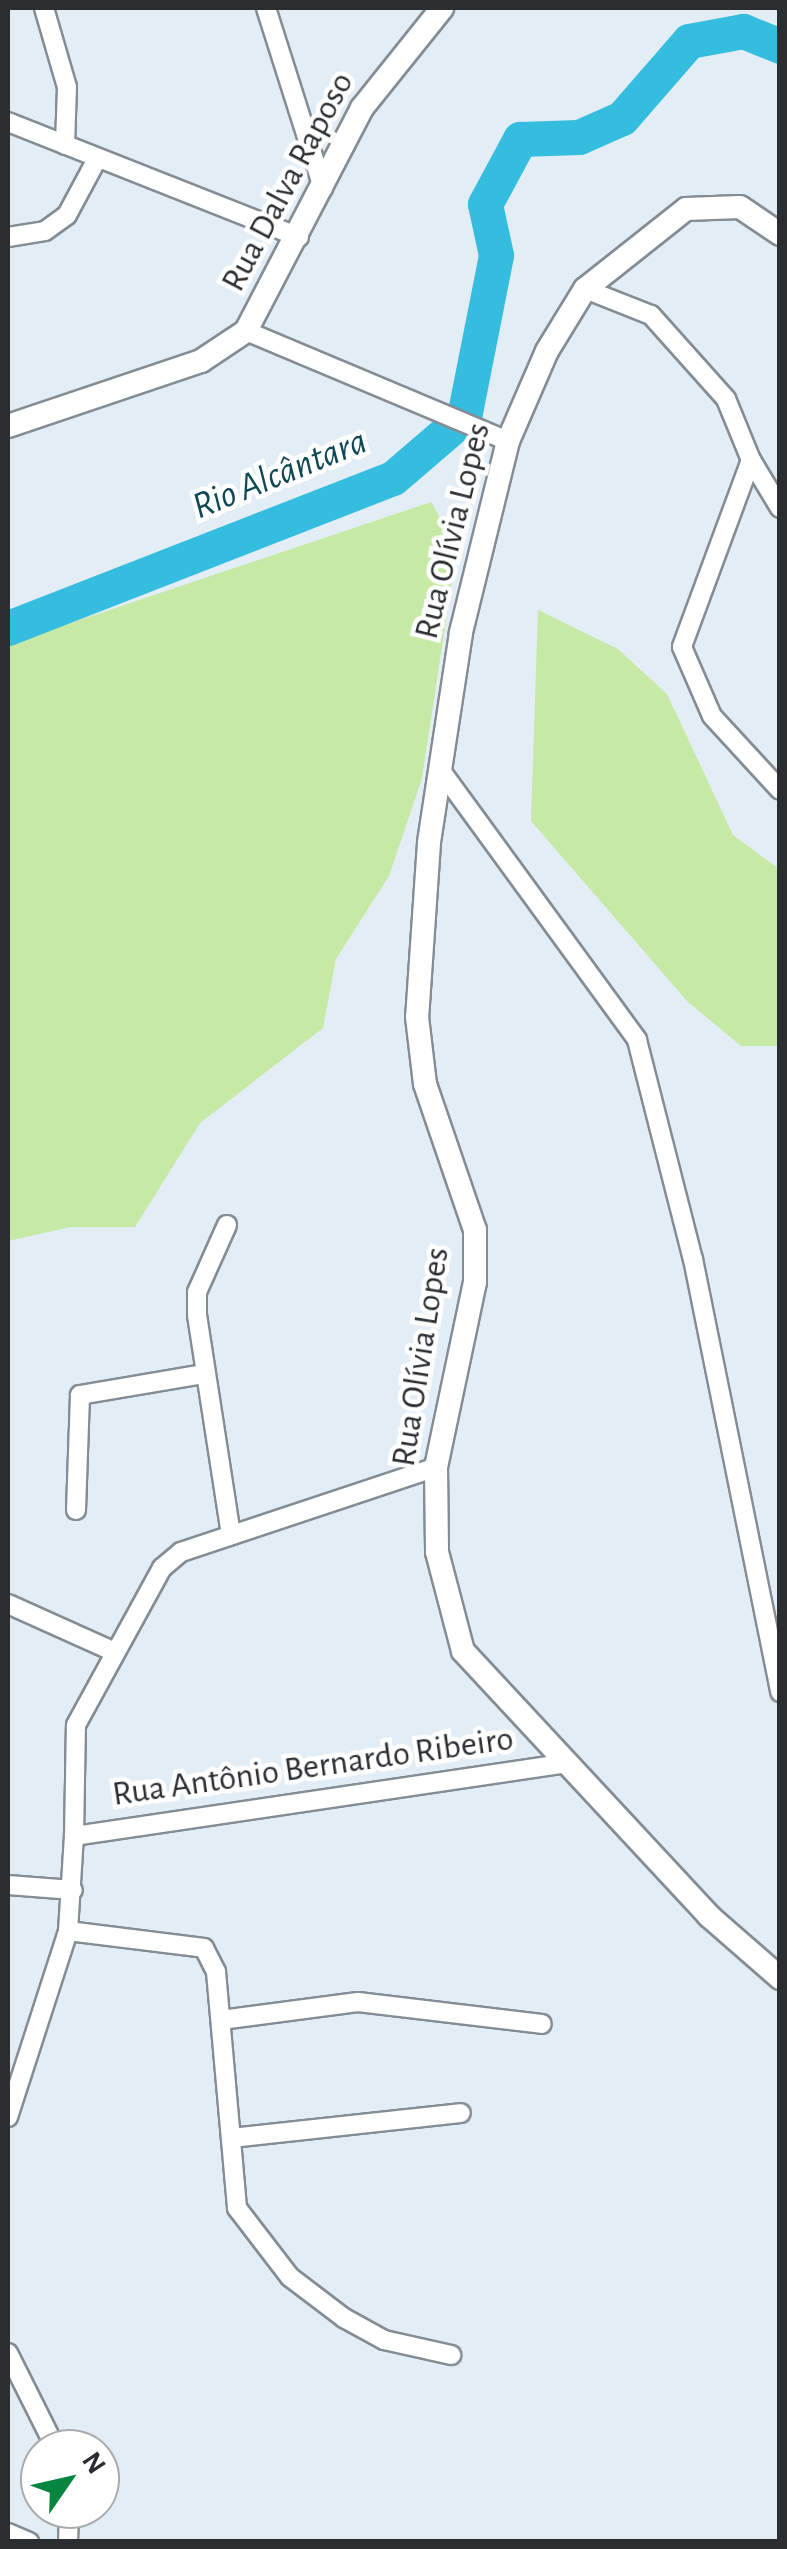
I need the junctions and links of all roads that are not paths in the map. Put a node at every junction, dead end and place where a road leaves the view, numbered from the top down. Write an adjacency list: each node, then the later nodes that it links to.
1 (44, 8): 5 (street)
2 (266, 8): 7 (street)
3 (442, 8): 7 (street, Rua Dalva Raposo)
4 (8, 122): 5 (street)
5 (65, 146): 6 (street)
6 (96, 161): 9 (street); 10 (street)
7 (323, 188): 10 (street, Rua Dalva Raposo)
8 (780, 234): 11 (street)
9 (8, 237)
10 (299, 237): 12 (street, Rua Dalva Raposo)
11 (585, 289): 14 (street, Rua Olívia Lopes); 15 (street)
12 (246, 330): 13 (street, Rua Dalva Raposo); 14 (street)
13 (8, 426)
14 (508, 441): 17 (street, Rua Olívia Lopes)
15 (751, 460): 16 (street); 18 (street)
16 (780, 508)
17 (439, 768): 21 (street, Rua Olívia Lopes); 26 (street)
18 (780, 790)
19 (227, 1225): 20 (street)
20 (204, 1374): 22 (street); 23 (street)
21 (436, 1467): 23 (street, Rua Antônio Bernardo Ribeiro); 27 (street, Rua Olívia Lopes)
22 (76, 1510)
23 (231, 1535): 25 (street, Rua Antônio Bernardo Ribeiro)
24 (8, 1604): 25 (street)
25 (114, 1652): 28 (street, Rua Antônio Bernardo Ribeiro)
26 (780, 1692)
27 (562, 1764): 28 (street, Rua Antônio Bernardo Ribeiro); 32 (street, Rua Olívia Lopes)
28 (74, 1836): 30 (street, Rua Antônio Bernardo Ribeiro)
29 (8, 1885): 30 (street)
30 (73, 1890): 31 (street, Rua Antônio Bernardo Ribeiro)
31 (68, 1931): 33 (street); 36 (street, Rua Antônio Bernardo Ribeiro)
32 (780, 1978)
33 (221, 2020): 34 (street); 37 (street)
34 (542, 2024)
35 (461, 2113): 37 (street)
36 (8, 2117)
37 (231, 2138): 39 (street)
38 (8, 2352): 40 (street)
39 (451, 2355)
40 (46, 2429)
41 (8, 2533): 42 (street)
42 (29, 2542)

